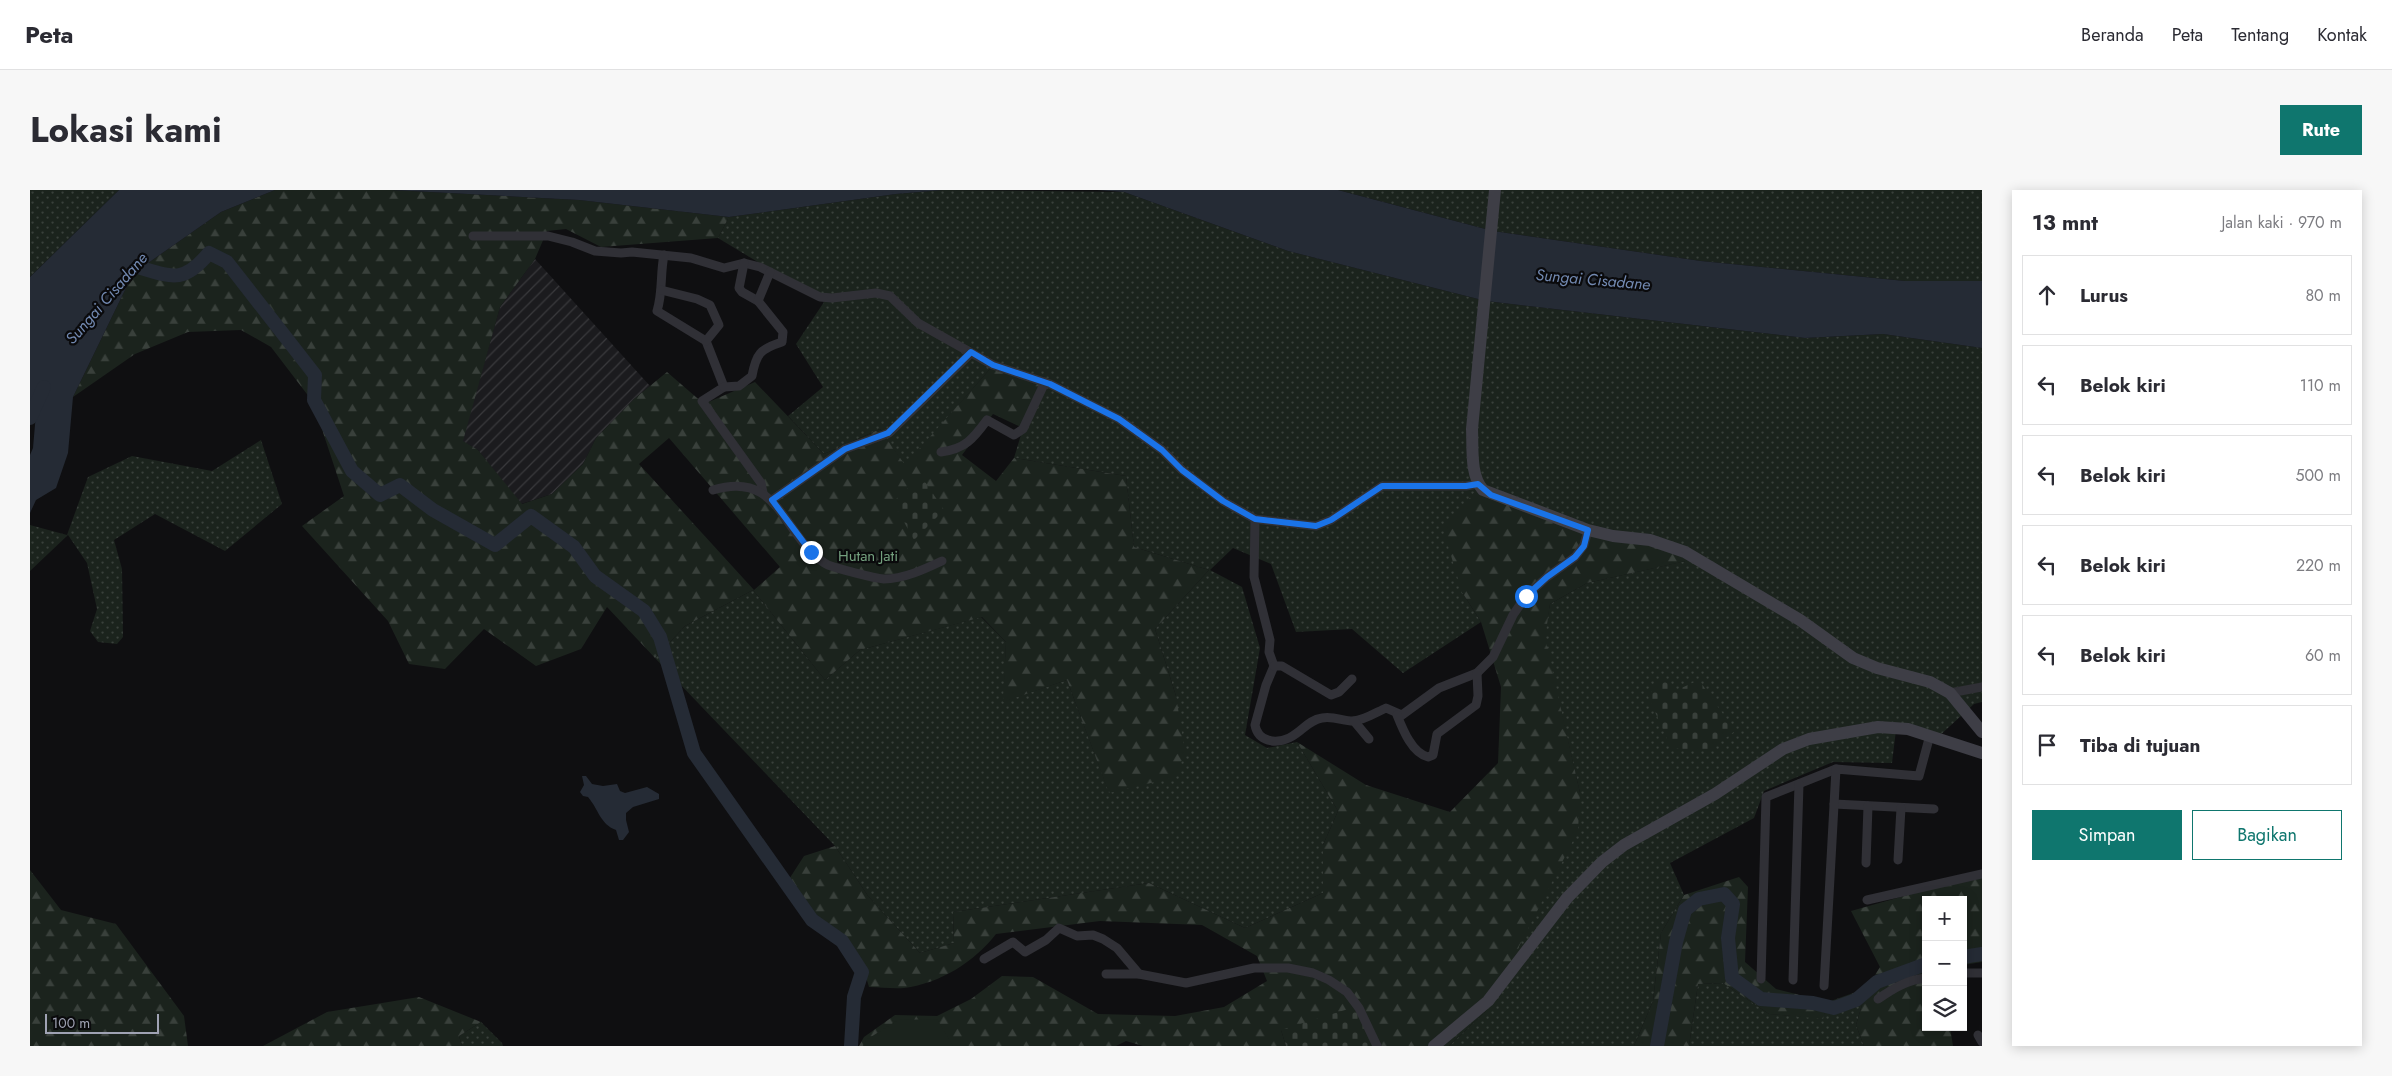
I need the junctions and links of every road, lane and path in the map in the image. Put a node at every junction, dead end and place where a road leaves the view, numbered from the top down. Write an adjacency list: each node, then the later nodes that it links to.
1 (1494, 190): 13 (main road)
2 (473, 236): 3 (street)
3 (664, 255): 4 (street); 6 (street)
4 (744, 263): 5 (street); 7 (street)
5 (770, 272): 7 (street); 9 (street)
6 (661, 290): 8 (street); 8 (street)
7 (758, 301): 11 (street)
8 (706, 341): 11 (street)
9 (971, 352): 10 (street); 16 (street)
10 (1045, 382): 12 (street); 17 (street)
11 (724, 387): 15 (street)
12 (941, 452)
13 (1478, 484): 17 (street); 18 (main road)
14 (713, 490): 15 (street)
15 (763, 493): 16 (street)
16 (772, 500): 19 (street)
17 (1255, 519): 20 (street)
18 (1588, 530): 21 (street); 24 (main road)
19 (942, 560)
20 (1274, 666): 22 (street); 26 (street)
21 (1477, 673): 25 (street); 25 (street)
22 (1352, 679)
23 (1982, 687): 24 (street)
24 (1950, 693): 27 (main road)
25 (1397, 715): 26 (street)
26 (1354, 721): 29 (street)
27 (1982, 732)
28 (1930, 735): 30 (main road); 31 (street); 52 (main road)
29 (1369, 739)
30 (1982, 753)
31 (1836, 769): 32 (street); 33 (street)
32 (1799, 784): 47 (street); 48 (street)
33 (1834, 804): 34 (street); 49 (street)
34 (1868, 806): 35 (street); 38 (street)
35 (1900, 808): 36 (street); 37 (street)
36 (1934, 809)
37 (1898, 860)
38 (1866, 863)
39 (1982, 874): 40 (street)
40 (1867, 900)
41 (984, 959): 45 (street)
42 (1967, 973): 43 (street)
43 (1982, 973)
44 (1106, 974): 45 (street)
45 (1139, 974): 51 (street)
46 (1922, 979): 50 (street)
47 (1761, 980)
48 (1793, 980)
49 (1824, 986)
50 (1878, 998)
51 (1377, 1046)
52 (1434, 1046)

